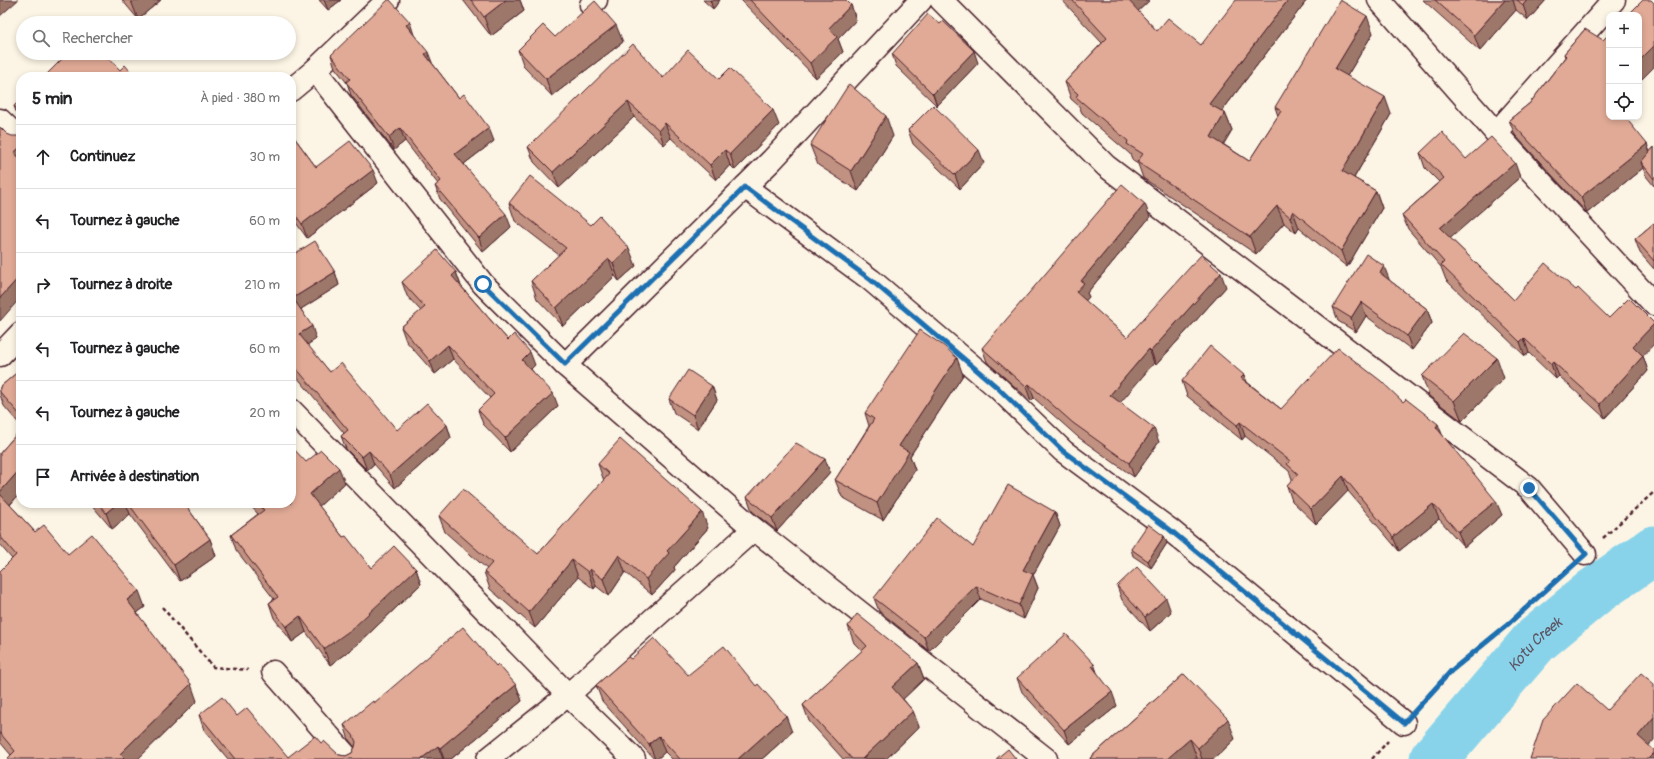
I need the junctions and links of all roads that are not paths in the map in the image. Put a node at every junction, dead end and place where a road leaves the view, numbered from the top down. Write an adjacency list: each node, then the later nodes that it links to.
1 (388, 0): 6 (street)
2 (921, 0): 11 (street)
3 (941, 0): 18 (street)
4 (1379, 0): 9 (street)
5 (1614, 0): 9 (street)
6 (315, 70): 7 (street); 15 (street)
7 (296, 86)
8 (0, 120): 10 (street)
9 (1496, 133): 12 (street)
10 (16, 135)
11 (745, 187): 15 (street); 21 (street)
12 (1654, 304)
13 (16, 338): 14 (street)
14 (0, 356)
15 (565, 364): 17 (street)
16 (296, 415): 20 (street)
17 (754, 529): 20 (street); 25 (street)
18 (1586, 554)
19 (273, 672): 22 (street)
20 (568, 695): 23 (street); 24 (street)
21 (1404, 723)
22 (349, 759)
23 (488, 759)
24 (634, 759)
25 (1046, 759)

